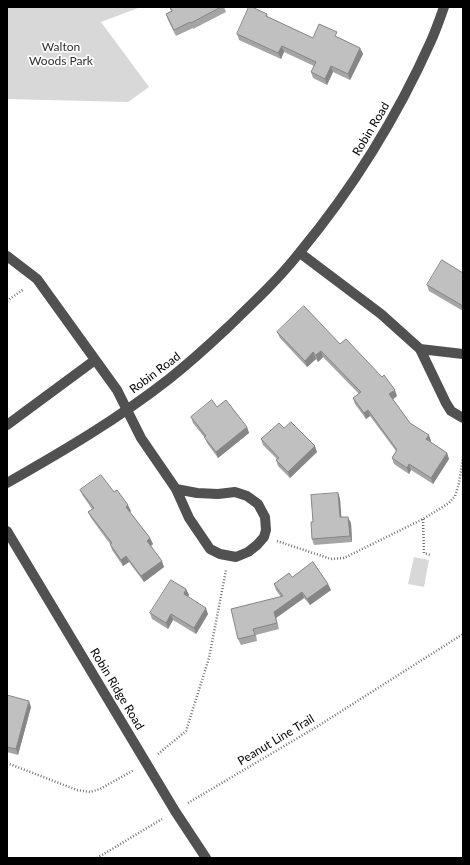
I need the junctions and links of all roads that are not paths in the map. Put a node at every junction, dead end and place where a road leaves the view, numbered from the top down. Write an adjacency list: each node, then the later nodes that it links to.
1 (444, 7): 2 (street, Robin Road)
2 (300, 253): 4 (street); 7 (street, Robin Road)
3 (7, 256): 6 (street, Robin Road)
4 (420, 349): 5 (street); 8 (street)
5 (463, 354)
6 (95, 360): 7 (street, Robin Road); 9 (street)
7 (126, 410): 10 (street, Robin Road); 11 (street, Robin Road)
8 (463, 418)
9 (7, 425)
10 (7, 483)
11 (176, 489): 11 (street, Robin Road)
12 (7, 531): 13 (street, Robin Ridge Road)
13 (206, 858)

